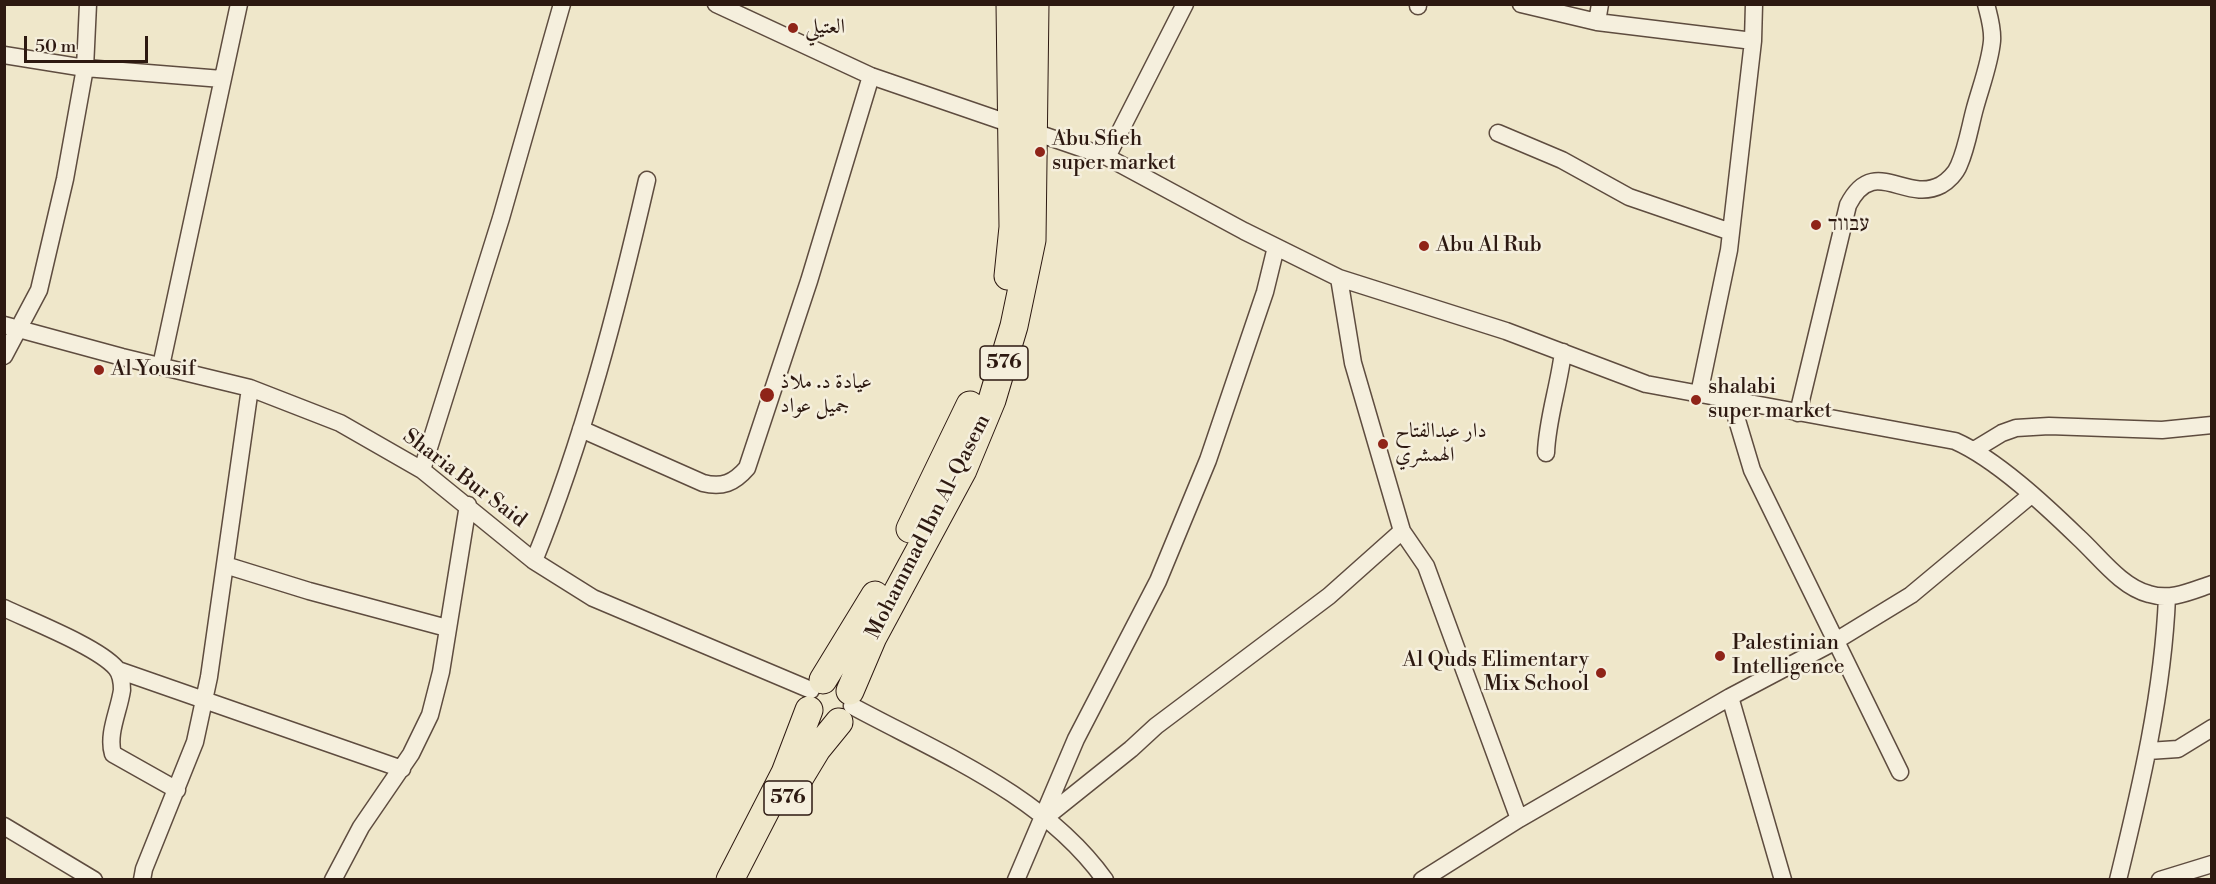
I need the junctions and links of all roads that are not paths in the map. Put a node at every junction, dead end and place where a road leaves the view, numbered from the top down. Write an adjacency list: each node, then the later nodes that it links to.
1 (88, 4): 16 (street)
2 (239, 4): 18 (street)
3 (562, 4): 38 (street)
4 (717, 4): 12 (street)
5 (1010, 4): 19 (main road, Mohammad Ibn Al-Qasem / 576)
6 (1035, 4): 19 (main road, Mohammad Ibn Al-Qasem / 576)
7 (1185, 4): 21 (street)
8 (1521, 4): 13 (street)
9 (1600, 4): 13 (street)
10 (1754, 4): 14 (street)
11 (1986, 4): 33 (street)
12 (747, 11): 17 (street)
13 (1597, 22): 14 (street)
14 (1753, 41): 23 (street)
15 (4, 55): 16 (street)
16 (85, 68): 18 (street); 26 (street)
17 (871, 76): 19 (street); 35 (street)
18 (222, 79): 29 (street)
19 (1023, 128): 21 (street); 50 (main road, Mohammad Ibn Al-Qasem / 576); 53 (main road, Mohammad Ibn Al-Qasem / 576)
20 (1498, 133): 23 (street)
21 (1107, 157): 24 (street)
22 (646, 180): 35 (street)
23 (1731, 232): 31 (street)
24 (1276, 247): 25 (street); 59 (street)
25 (1339, 278): 27 (street); 41 (street)
26 (12, 327): 28 (street); 29 (street, Sharia Bur Said)
27 (1563, 352): 31 (street); 37 (street)
28 (4, 356)
29 (161, 366): 30 (street, Sharia Bur Said)
30 (250, 388): 38 (street, Sharia Bur Said); 43 (street)
31 (1699, 394): 32 (street)
32 (1731, 400): 33 (street); 48 (street)
33 (1798, 413): 36 (street)
34 (2211, 425): 36 (street)
35 (581, 429): 42 (street)
36 (1974, 450): 39 (street)
37 (1546, 453)
38 (422, 470): 40 (street, Sharia Bur Said)
39 (2031, 495): 45 (street); 48 (street)
40 (468, 505): 42 (street, Sharia Bur Said); 47 (street)
41 (1402, 531): 59 (street); 60 (street)
42 (534, 561): 50 (street, Sharia Bur Said)
43 (225, 565): 47 (street); 52 (street)
44 (2211, 584): 45 (street)
45 (2167, 597): 55 (street)
46 (4, 608): 49 (street)
47 (447, 628): 56 (street)
48 (1834, 642): 51 (street); 57 (street)
49 (118, 670): 52 (street); 58 (street)
50 (814, 693): 53 (main road); 53 (main road); 66 (main road, Mohammad Ibn Al-Qasem)
51 (1730, 697): 60 (street); 71 (street)
52 (205, 699): 56 (street); 58 (street)
53 (847, 706): 59 (street); 67 (main road, Mohammad Ibn Al-Qasem / 576)
54 (2211, 728): 55 (street)
55 (2148, 751): 72 (street)
56 (402, 769): 65 (street)
57 (1899, 772)
58 (177, 790): 64 (street)
59 (1045, 817): 68 (street); 69 (street)
60 (1519, 819): 70 (street)
61 (4, 826): 63 (street)
62 (2211, 864): 73 (street)
63 (94, 879)
64 (142, 879)
65 (333, 879)
66 (730, 879)
67 (748, 879)
68 (1016, 879)
69 (1105, 879)
70 (1422, 879)
71 (1783, 879)
72 (2118, 879)
73 (2160, 879)

